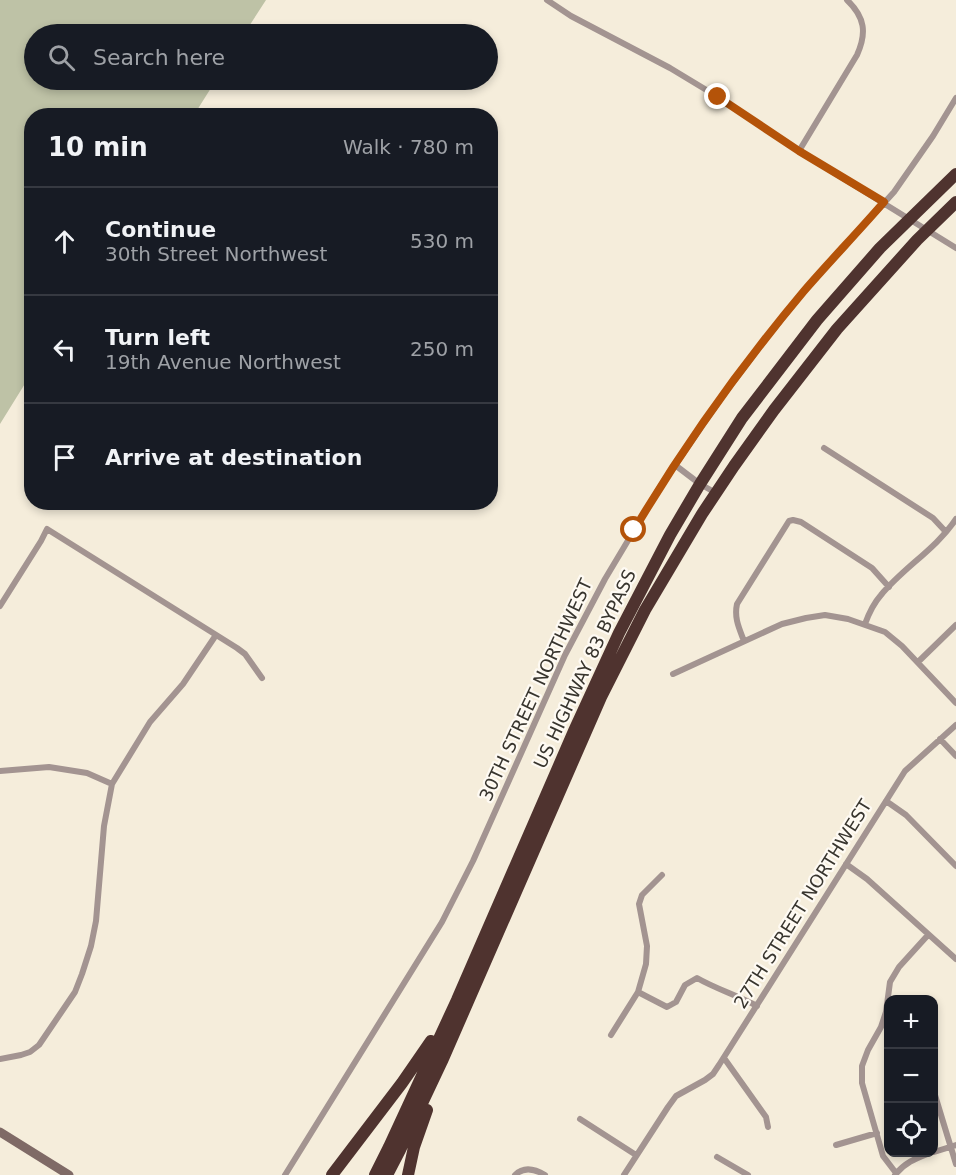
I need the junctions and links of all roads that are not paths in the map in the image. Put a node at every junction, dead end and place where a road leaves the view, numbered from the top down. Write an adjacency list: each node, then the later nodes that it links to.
1 (548, 0): 4 (street)
2 (847, 0): 4 (street)
3 (956, 98): 6 (street, 30TH STREET NORTHWEST)
4 (799, 151): 6 (street)
5 (956, 174): 8 (highway, US HIGHWAY 83 BYPASS)
6 (884, 202): 8 (street); 12 (street, 30TH STREET NORTHWEST)
7 (956, 202): 9 (highway, US HIGHWAY 83 BYPASS)
8 (909, 219): 9 (street); 13 (highway, US HIGHWAY 83 BYPASS)
9 (927, 230): 10 (street); 14 (highway, US HIGHWAY 83 BYPASS)
10 (956, 248)
11 (824, 448): 16 (street)
12 (675, 465): 13 (street); 61 (street, 30TH STREET NORTHWEST)
13 (700, 484): 14 (street); 38 (highway, US HIGHWAY 83 BYPASS)
14 (716, 493): 42 (highway, US HIGHWAY 83 BYPASS)
15 (956, 519): 16 (street)
16 (946, 532): 17 (street)
17 (889, 587): 19 (street); 22 (street)
18 (0, 606): 21 (street)
19 (865, 624): 22 (street); 23 (street)
20 (956, 625): 23 (street)
21 (216, 635): 25 (street); 31 (street)
22 (744, 641): 24 (street)
23 (918, 662): 26 (street)
24 (673, 674)
25 (262, 678)
26 (956, 703)
27 (956, 725): 28 (street, 27TH STREET NORTHWEST)
28 (940, 739): 29 (street); 32 (street, 27TH STREET NORTHWEST)
29 (956, 756)
30 (0, 771): 31 (street)
31 (112, 784): 46 (street)
32 (886, 801): 33 (street, 27TH STREET NORTHWEST); 34 (street)
33 (846, 864): 36 (street); 41 (street, 27TH STREET NORTHWEST)
34 (956, 866)
35 (662, 875): 39 (street)
36 (928, 935): 37 (street); 40 (street)
37 (956, 959)
38 (462, 987): 62 (highway); 63 (highway, US HIGHWAY 83 BYPASS)
39 (638, 992): 41 (street); 44 (street)
40 (889, 995)
41 (757, 1006): 45 (street, 27TH STREET NORTHWEST)
42 (466, 1008): 64 (highway, US HIGHWAY 83 BYPASS); 65 (highway)
43 (884, 1024): 51 (street)
44 (611, 1035)
45 (724, 1058): 49 (street); 55 (street, 27TH STREET NORTHWEST)
46 (0, 1059)
47 (937, 1103): 53 (street)
48 (580, 1119): 55 (street)
49 (768, 1127)
50 (0, 1132): 60 (street)
51 (877, 1133): 52 (street); 59 (street)
52 (836, 1145)
53 (953, 1145): 54 (street); 58 (street)
54 (938, 1150)
55 (636, 1155): 68 (street)
56 (717, 1157): 69 (street)
57 (919, 1157): 59 (street)
58 (956, 1164)
59 (896, 1174)
60 (69, 1175)
61 (285, 1175)
62 (332, 1175)
63 (375, 1175)
64 (387, 1175)
65 (408, 1175)
66 (515, 1175): 67 (street)
67 (546, 1175)
68 (624, 1175)
69 (748, 1175)

